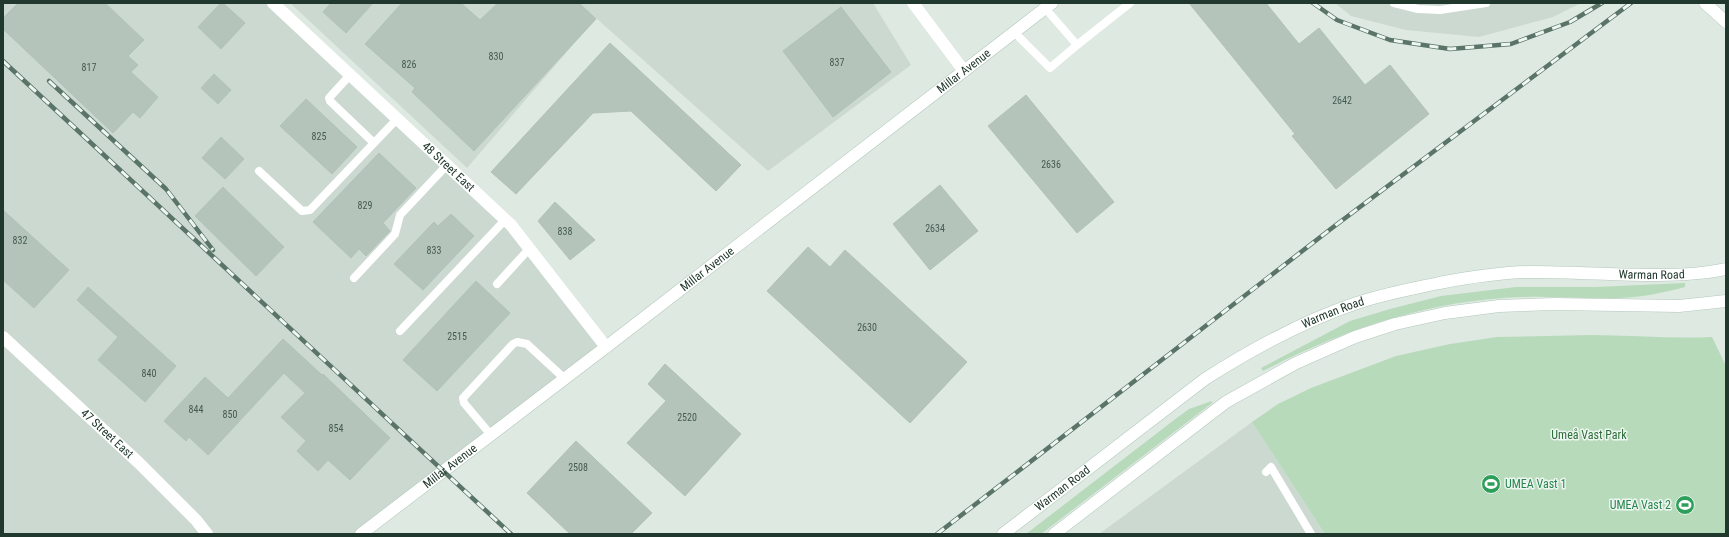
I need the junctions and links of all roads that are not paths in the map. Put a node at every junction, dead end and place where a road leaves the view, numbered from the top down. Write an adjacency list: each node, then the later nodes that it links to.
1 (273, 3): 12 (street, 48 Street East)
2 (913, 3): 11 (street)
3 (1130, 3): 10 (lane)
4 (1394, 3): 5 (lane)
5 (1486, 3)
6 (1705, 3): 8 (street)
7 (1049, 5): 9 (street, Millar Avenue); 10 (lane)
8 (1726, 22)
9 (1014, 32): 10 (lane); 11 (street, Millar Avenue)
10 (1077, 45)
11 (964, 70): 25 (street, Millar Avenue)
12 (350, 75): 13 (street, 48 Street East); 14 (lane)
13 (397, 119): 14 (lane); 15 (street, 48 Street East)
14 (374, 143): 16 (lane)
15 (447, 165): 17 (street, 48 Street East); 20 (lane)
16 (259, 171)
17 (505, 220): 18 (street, 48 Street East); 23 (lane)
18 (529, 249): 21 (lane); 25 (street, 48 Street East)
19 (1726, 269): 31 (street, Warman Road)
20 (354, 278)
21 (498, 284)
22 (1726, 301): 32 (street)
23 (400, 331)
24 (3, 337): 29 (street, 47 Street East)
25 (606, 348): 26 (street, Millar Avenue)
26 (565, 379): 27 (street, Millar Avenue); 27 (lane)
27 (491, 435): 30 (street, Millar Avenue)
28 (1266, 472): 33 (lane)
29 (207, 534)
30 (361, 534)
31 (1003, 534)
32 (1054, 534)
33 (1311, 534)

